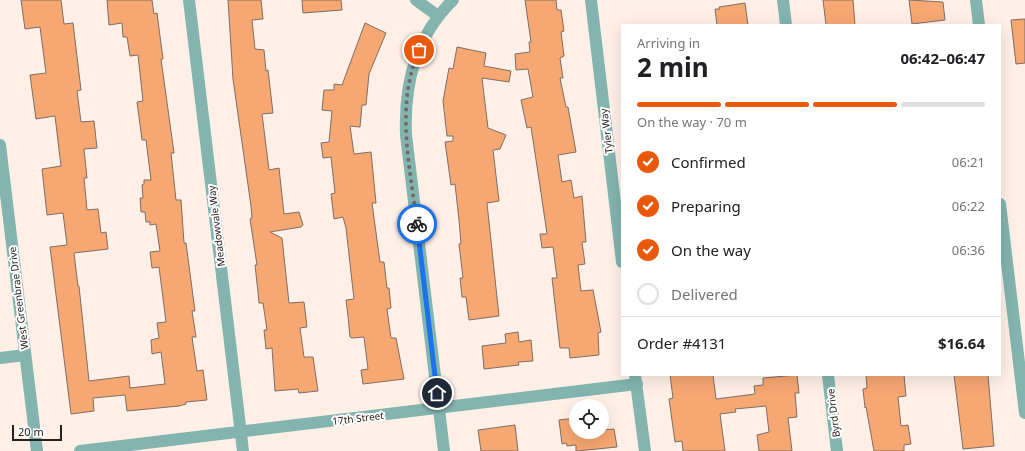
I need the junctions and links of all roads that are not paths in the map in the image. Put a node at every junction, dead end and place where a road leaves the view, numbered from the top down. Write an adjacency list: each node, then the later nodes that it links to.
1 (189, 0): 19 (street, Meadowvale Way)
2 (416, 0): 7 (street)
3 (453, 0): 7 (street)
4 (590, 0): 12 (street, Tyler Way)
5 (783, 0): 8 (street)
6 (976, 0): 9 (street)
7 (438, 16): 17 (street)
8 (786, 24)
9 (978, 24)
10 (0, 145): 13 (street, West Greenbrae Drive)
11 (1001, 212): 18 (street)
12 (621, 254)
13 (25, 355): 14 (street); 20 (street, West Greenbrae Drive)
14 (0, 358)
15 (828, 376): 25 (street, Byrd Drive)
16 (636, 380): 17 (street, 17th Street); 24 (street)
17 (438, 408): 19 (street, 17th Street); 23 (street)
18 (1025, 413)
19 (241, 432): 21 (street, 17th Street); 22 (street, Meadowvale Way)
20 (37, 451)
21 (80, 451)
22 (243, 451)
23 (444, 451)
24 (645, 451)
25 (837, 451)

